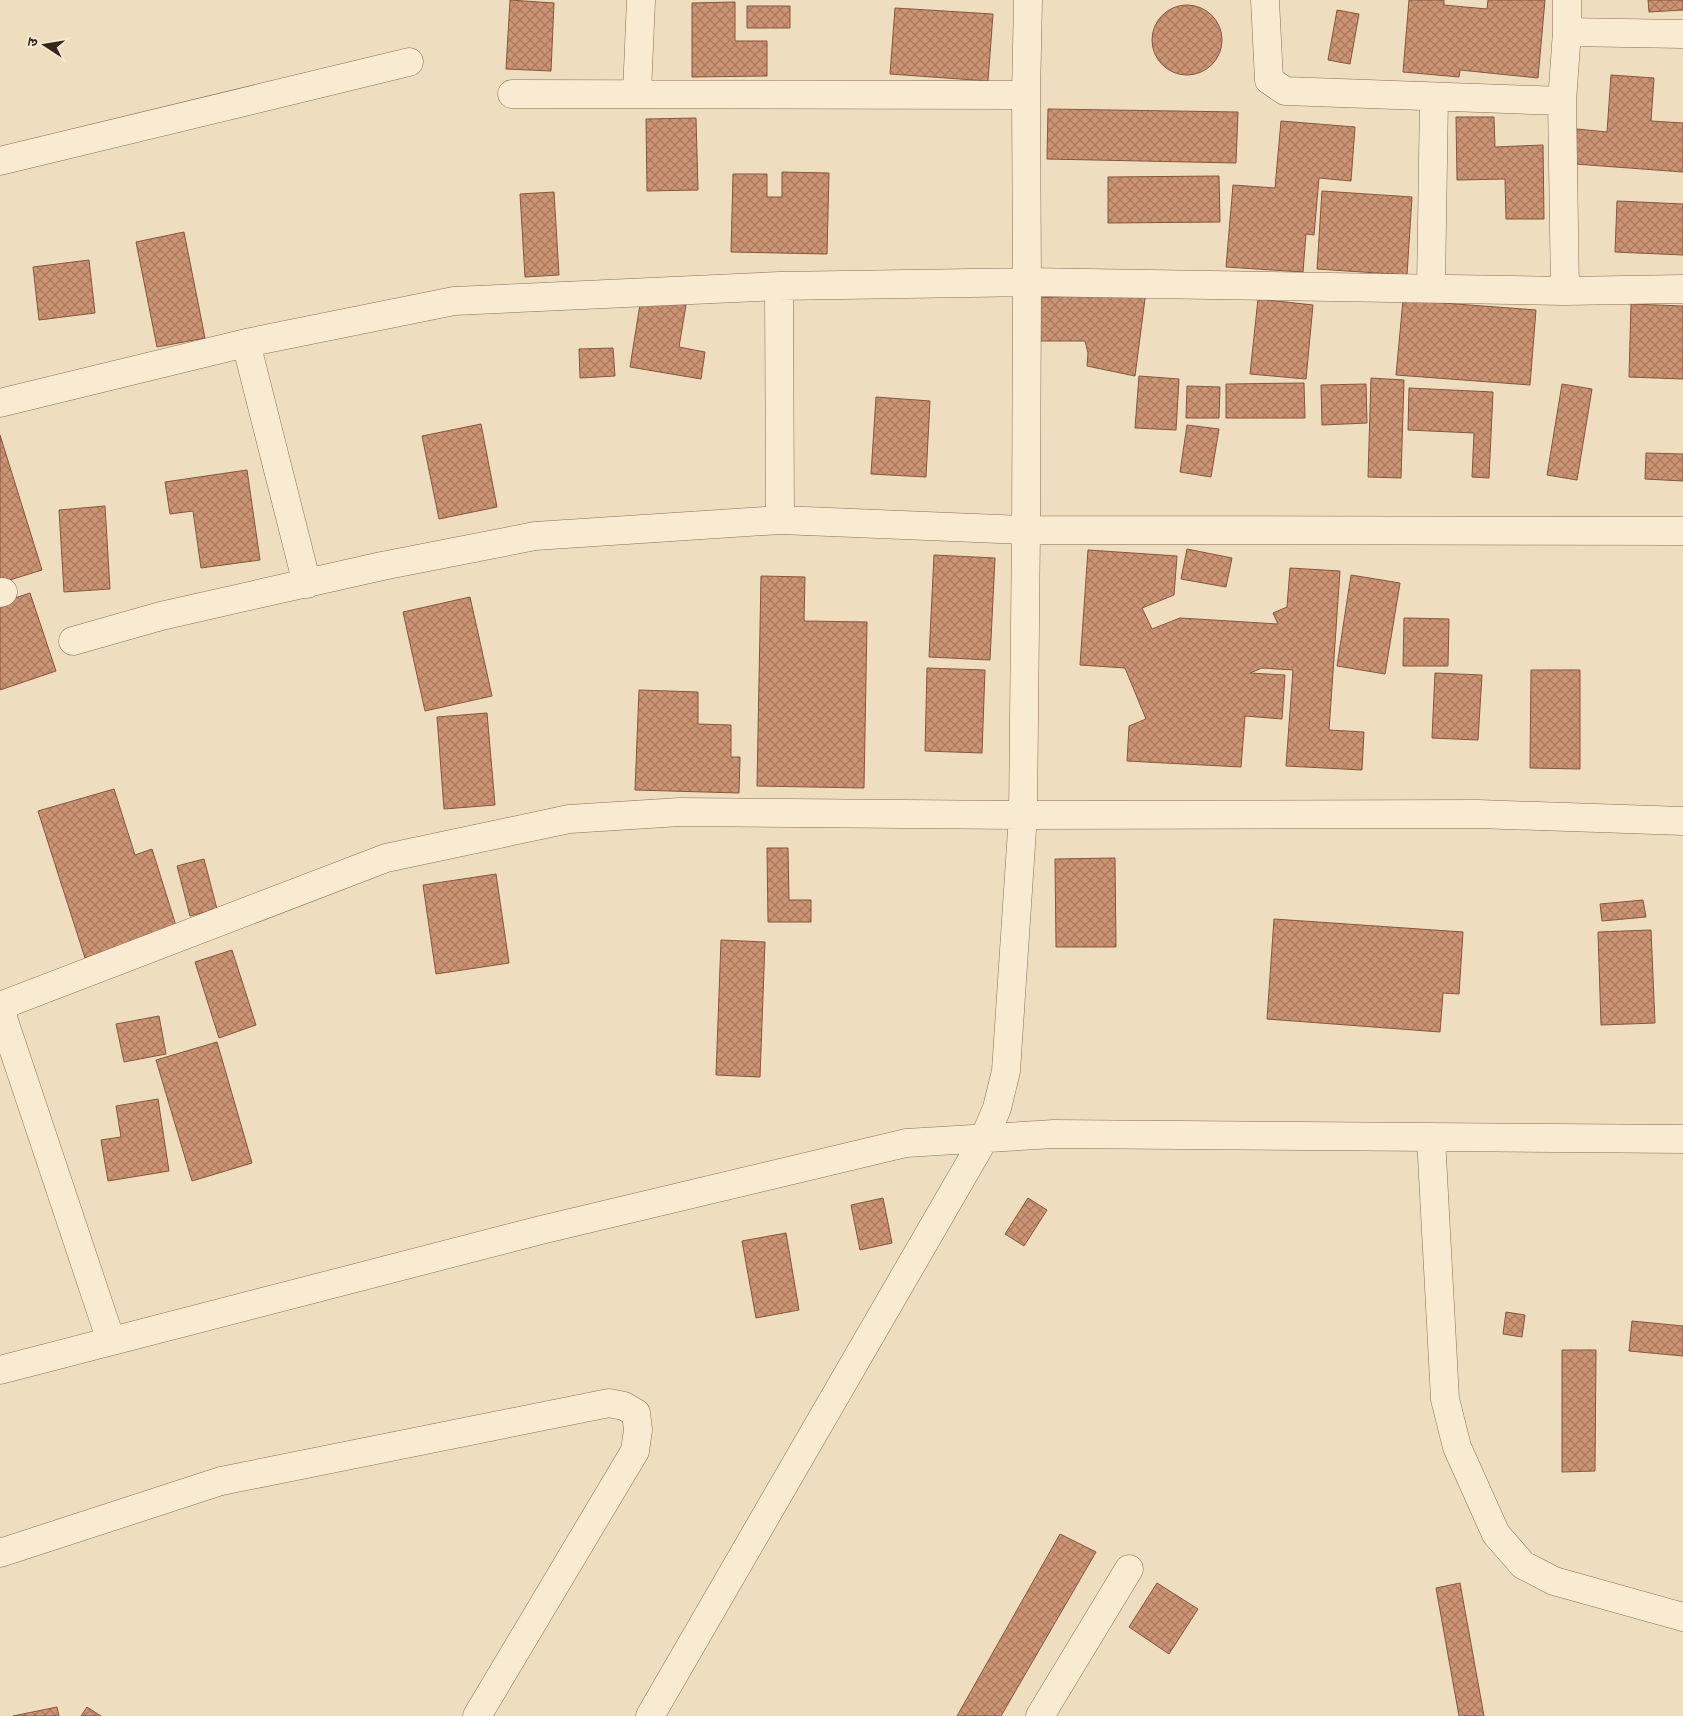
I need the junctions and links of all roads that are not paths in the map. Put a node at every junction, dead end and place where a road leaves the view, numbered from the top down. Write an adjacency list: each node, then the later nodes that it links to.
1 (641, 0): 8 (street)
2 (1028, 0): 10 (street)
3 (1265, 0): 11 (street)
4 (1567, 0): 5 (street)
5 (1567, 32): 6 (street); 12 (street)
6 (1683, 34)
7 (409, 62): 13 (street)
8 (636, 93): 9 (street); 10 (street)
9 (512, 94)
10 (1026, 95): 14 (street)
11 (1434, 98): 12 (street); 16 (street)
12 (1562, 101): 18 (street)
13 (0, 161)
14 (1027, 282): 15 (street); 16 (street); 22 (street)
15 (780, 286): 19 (street); 21 (street)
16 (1432, 287): 18 (street)
17 (1683, 289): 18 (street)
18 (1565, 291)
19 (246, 343): 20 (street); 24 (street)
20 (0, 404)
21 (780, 520): 22 (street); 24 (street)
22 (1026, 530): 23 (street); 26 (street)
23 (1683, 531)
24 (307, 584): 25 (street)
25 (73, 641)
26 (1023, 815): 27 (street); 28 (street); 30 (street)
27 (1683, 821)
28 (0, 1008): 32 (street)
29 (1431, 1138): 30 (street); 31 (street); 36 (street)
30 (984, 1139): 32 (street); 38 (street)
31 (1683, 1139)
32 (111, 1341): 33 (street)
33 (0, 1370)
34 (0, 1553): 37 (street)
35 (1129, 1569): 39 (street)
36 (1683, 1617)
37 (477, 1716)
38 (650, 1716)
39 (1040, 1716)

